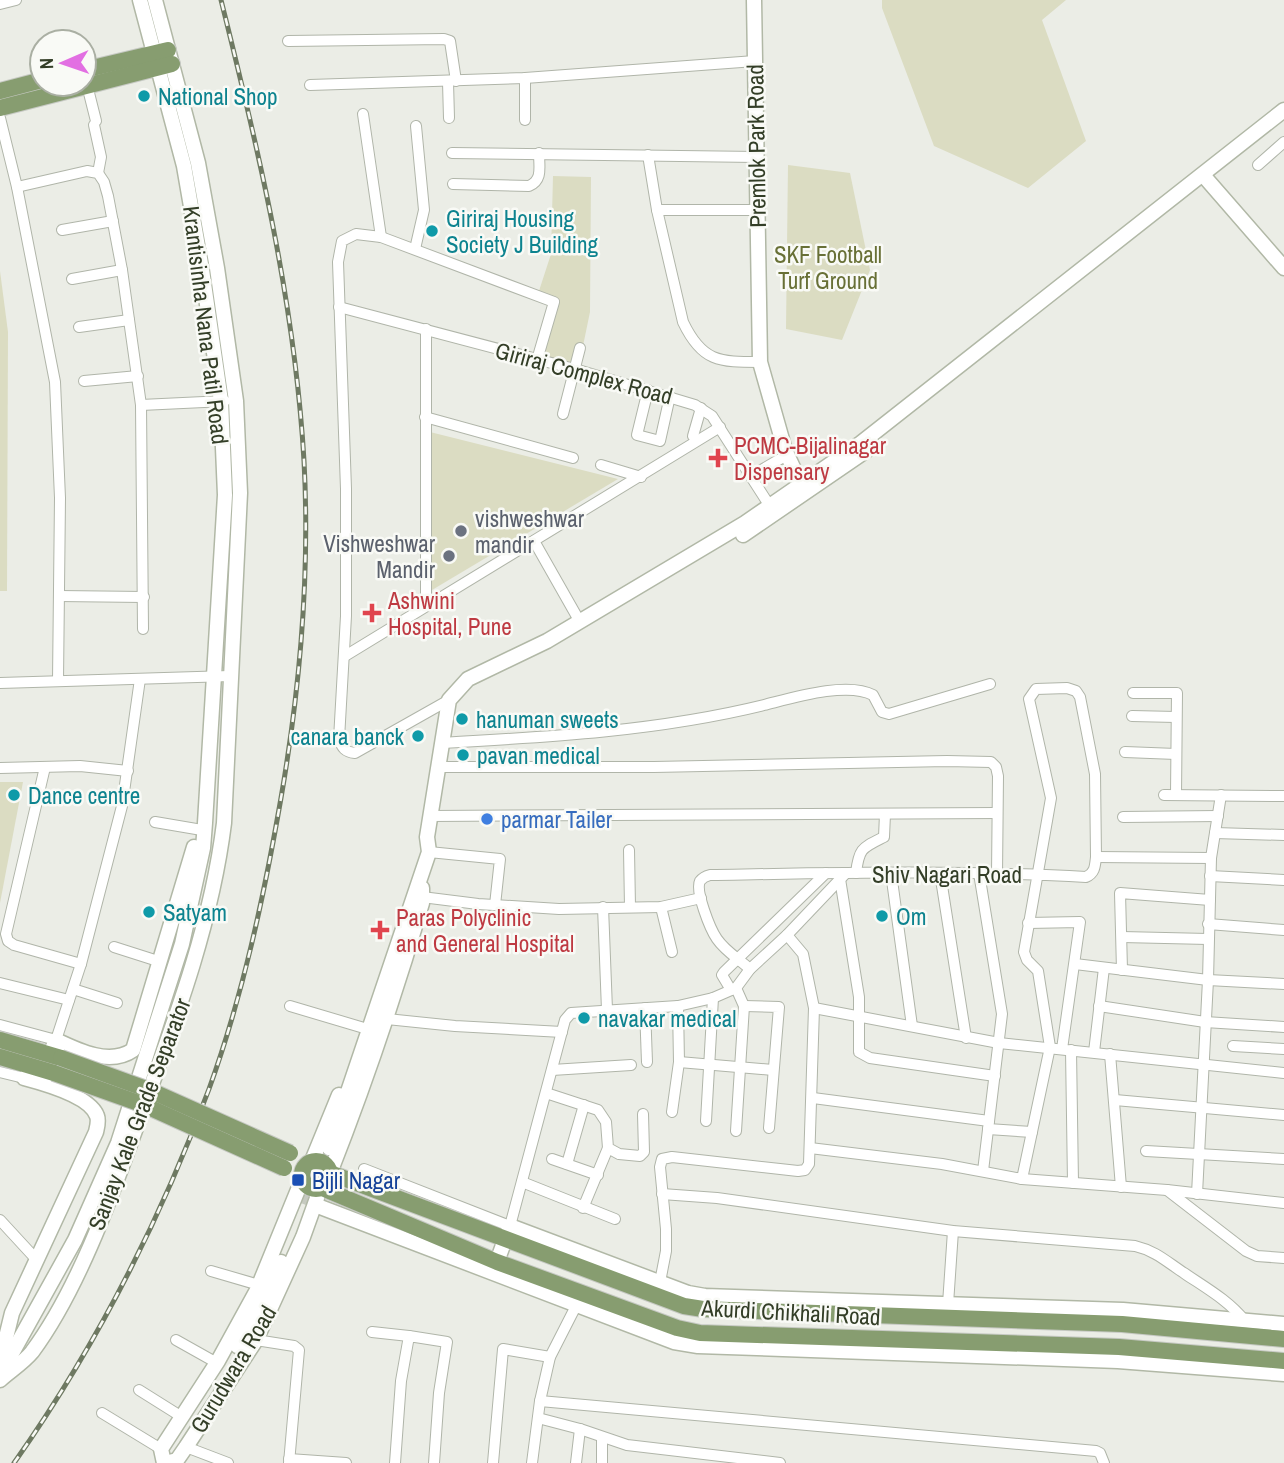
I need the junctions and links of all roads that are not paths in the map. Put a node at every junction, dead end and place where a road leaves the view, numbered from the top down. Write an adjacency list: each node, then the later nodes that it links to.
1 (16, 0): 5 (street)
2 (140, 0): 7 (street, Krantisinha Nana Patil Road)
3 (155, 0): 7 (street, Krantisinha Nana Patil Road)
4 (754, 0): 8 (street, Premlok Park Road)
5 (0, 4)
6 (288, 41): 11 (street)
7 (163, 59): 9 (main road); 56 (street, Krantisinha Nana Patil Road)
8 (755, 61): 10 (street); 29 (street, Premlok Park Road)
9 (98, 75)
10 (525, 78): 11 (street); 22 (street)
11 (452, 82): 13 (street); 21 (street)
12 (28, 84): 14 (main road)
13 (310, 86)
14 (0, 91)
15 (29, 98): 17 (main road)
16 (90, 98): 31 (street)
17 (0, 108)
18 (1284, 110): 32 (street)
19 (363, 114): 39 (street)
20 (0, 117): 34 (street)
21 (449, 118)
22 (525, 120)
23 (1284, 123): 32 (street)
24 (416, 126): 40 (street)
25 (1284, 142): 30 (street)
26 (452, 153): 27 (street)
27 (538, 153): 28 (street); 33 (street)
28 (648, 155): 29 (street); 35 (street)
29 (757, 158): 36 (street, Premlok Park Road)
30 (1258, 165)
31 (98, 173): 34 (street); 37 (street)
32 (1206, 179): 41 (street); 68 (street)
33 (453, 184)
34 (17, 187): 71 (street)
35 (656, 210): 36 (street); 50 (street)
36 (756, 210): 50 (street, Premlok Park Road)
37 (113, 221): 38 (street); 42 (street)
38 (62, 230)
39 (381, 237): 40 (street); 44 (street)
40 (415, 249): 49 (street)
41 (1284, 268)
42 (122, 270): 43 (street); 45 (street)
43 (72, 279)
44 (339, 307): 47 (street, Giriraj Complex Road); 76 (street)
45 (129, 320): 46 (street); 52 (street)
46 (79, 327)
47 (426, 329): 49 (street, Giriraj Complex Road); 60 (street)
48 (580, 348): 51 (street)
49 (537, 360): 51 (street, Giriraj Complex Road)
50 (760, 362): 63 (street, Premlok Park Road)
51 (575, 369): 54 (street, Giriraj Complex Road); 59 (street)
52 (138, 376): 53 (street); 57 (street)
53 (84, 381)
54 (648, 390): 55 (street, Giriraj Complex Road); 55 (street)
55 (670, 397): 58 (street, Giriraj Complex Road)
56 (228, 401): 57 (street); 77 (street, Krantisinha Nana Patil Road); 78 (street, Krantisinha Nana Patil Road)
57 (141, 405): 72 (street)
58 (701, 408): 61 (street, Giriraj Complex Road); 62 (street)
59 (563, 414)
60 (425, 417): 64 (street); 73 (street)
61 (720, 427): 66 (street, Giriraj Complex Road); 67 (street)
62 (693, 436)
63 (787, 455): 66 (street); 68 (street, Premlok Park Road)
64 (573, 458)
65 (601, 466): 67 (street)
66 (751, 476): 69 (street, Giriraj Complex Road)
67 (641, 477): 70 (street)
68 (803, 488): 69 (street)
69 (772, 510): 74 (street); 84 (street)
70 (534, 541): 73 (street); 74 (street)
71 (59, 596): 72 (street); 80 (street)
72 (144, 597): 75 (street)
73 (426, 605): 76 (street)
74 (580, 622): 84 (street)
75 (144, 629)
76 (345, 656): 84 (street)
77 (214, 675): 78 (street); 79 (street); 105 (street, Krantisinha Nana Patil Road)
78 (230, 676): 104 (street, Krantisinha Nana Patil Road)
79 (140, 679): 80 (street); 93 (street)
80 (58, 681): 81 (street)
81 (0, 683)
82 (990, 684): 87 (street)
83 (1133, 693): 86 (street)
84 (454, 695): 87 (street)
85 (1132, 716): 86 (street)
86 (1177, 717): 89 (street)
87 (441, 743): 91 (street)
88 (1125, 752): 89 (street)
89 (1177, 754): 95 (street)
90 (45, 767): 92 (street); 93 (street); 141 (street)
91 (437, 767): 98 (street); 100 (street)
92 (0, 768)
93 (128, 771): 141 (street)
94 (1164, 795): 95 (street)
95 (1176, 795): 96 (street)
96 (1221, 795): 97 (street); 101 (street)
97 (1284, 796)
98 (997, 813): 99 (street); 119 (street)
99 (885, 814): 100 (street); 121 (street)
100 (430, 816): 111 (street)
101 (1218, 816): 102 (street); 106 (street)
102 (1123, 817)
103 (155, 822): 105 (street)
104 (224, 823): 109 (street, Sanjay Kale Grade Separator)
105 (204, 827): 108 (street, Sanjay Kale Grade Separator); 140 (street)
106 (1215, 833): 107 (street); 113 (street)
107 (1284, 835)
108 (203, 848): 109 (street); 255 (street, Sanjay Kale Grade Separator)
109 (220, 849): 255 (street, Sanjay Kale Grade Separator)
110 (629, 850): 128 (street)
111 (429, 852): 114 (street); 127 (street)
112 (1096, 857): 113 (street); 120 (street, Shiv Nagari Road); 120 (street)
113 (1211, 858): 122 (street)
114 (422, 873): 124 (street); 167 (street); 205 (street)
115 (826, 873): 121 (street, Shiv Nagari Road); 125 (street, Shiv Nagari Road); 139 (street)
116 (891, 873): 117 (street, Shiv Nagari Road); 121 (street, Shiv Nagari Road); 165 (street)
117 (940, 873): 118 (street, Shiv Nagari Road); 169 (street)
118 (979, 873): 119 (street, Shiv Nagari Road); 171 (street)
119 (997, 873): 120 (street, Shiv Nagari Road)
120 (1038, 874): 131 (street)
121 (847, 875): 134 (street); 161 (street)
122 (1210, 876): 123 (street); 126 (street)
123 (1284, 880)
124 (422, 897): 127 (street); 162 (street)
125 (701, 898): 130 (street); 139 (street)
126 (1210, 900): 132 (street); 135 (street)
127 (495, 905): 129 (street)
128 (630, 906): 129 (street); 130 (street)
129 (603, 907): 160 (street)
130 (661, 907): 138 (street)
131 (1028, 923): 142 (street); 173 (street)
132 (1208, 924): 133 (street); 136 (street)
133 (1284, 930)
134 (787, 935): 144 (street); 159 (street)
135 (1122, 937): 136 (street); 145 (street)
136 (1208, 939): 146 (street)
137 (114, 947): 140 (street)
138 (671, 952)
139 (739, 959): 144 (street); 150 (street)
140 (161, 962): 178 (street)
141 (81, 964): 149 (street)
142 (1075, 964): 143 (street); 174 (street)
143 (1104, 968): 145 (street); 157 (street)
144 (750, 969): 150 (street)
145 (1122, 970): 146 (street)
146 (1208, 980): 148 (street); 163 (street)
147 (0, 983): 152 (street)
148 (1284, 984)
149 (73, 989): 152 (street); 153 (street)
150 (733, 989): 151 (street); 156 (street)
151 (713, 998): 155 (street); 184 (street)
152 (69, 1000): 178 (street)
153 (117, 1003)
154 (290, 1006): 167 (street)
155 (678, 1006): 158 (street); 181 (street)
156 (744, 1006): 185 (street); 187 (street)
157 (1099, 1006): 163 (street); 176 (street)
158 (645, 1008): 160 (street); 180 (street)
159 (814, 1009): 161 (street); 193 (street)
160 (607, 1010): 168 (street)
161 (860, 1016): 165 (street); 191 (street)
162 (387, 1019): 168 (street); 217 (street)
163 (1205, 1022): 166 (street); 182 (street)
164 (0, 1025): 178 (street)
165 (912, 1026): 169 (street)
166 (1284, 1027)
167 (363, 1028): 213 (street)
168 (562, 1032): 186 (street)
169 (966, 1038): 171 (street)
170 (0, 1040): 178 (main road)
171 (999, 1043): 173 (street); 191 (street)
172 (1233, 1046): 175 (street)
173 (1050, 1047): 174 (street); 204 (street)
174 (1066, 1049): 176 (street); 222 (street)
175 (1284, 1049)
176 (1094, 1052): 177 (street)
177 (1110, 1054): 182 (street); 194 (street)
178 (55, 1056): 188 (main road); 212 (main road, bridge)
179 (0, 1057): 188 (main road)
180 (647, 1062)
181 (678, 1062): 184 (street); 197 (street)
182 (1203, 1064): 190 (street); 196 (street)
183 (631, 1065): 186 (street)
184 (710, 1065): 185 (street); 200 (street)
185 (739, 1067): 187 (street); 203 (street)
186 (552, 1070): 192 (street)
187 (773, 1070): 202 (street)
188 (27, 1071): 189 (street); 235 (street)
189 (0, 1073)
190 (1284, 1073)
191 (995, 1076): 201 (street)
192 (546, 1093): 195 (street); 221 (street)
193 (813, 1098): 201 (street); 207 (street)
194 (1115, 1100): 196 (street); 223 (street)
195 (584, 1105): 206 (street); 214 (street)
196 (1200, 1109): 199 (street); 209 (street)
197 (672, 1112)
198 (643, 1114): 206 (street)
199 (1284, 1115)
200 (706, 1121)
201 (988, 1125): 204 (street); 216 (street)
202 (769, 1128)
203 (736, 1131)
204 (1032, 1132): 220 (street)
205 (329, 1147)
206 (608, 1148): 218 (street)
207 (810, 1148): 216 (street); 226 (street)
208 (1146, 1150): 209 (street)
209 (1198, 1154): 210 (street); 227 (street)
210 (1284, 1158)
211 (552, 1159): 214 (street)
212 (287, 1161): 213 (main road); 219 (main road)
213 (312, 1161): 217 (main road); 219 (main road)
214 (567, 1164): 218 (street)
215 (364, 1169): 234 (street)
216 (983, 1171): 220 (street)
217 (330, 1172): 224 (main road); 234 (main road, Akurdi Chikhali Road)
218 (598, 1175): 230 (street)
219 (302, 1178): 224 (main road); 240 (street, Gurudwara Road)
220 (1022, 1179): 222 (street)
221 (522, 1182): 230 (street); 234 (street)
222 (1073, 1183): 223 (street)
223 (1121, 1186): 225 (street)
224 (322, 1188): 229 (street, Gurudwara Road); 237 (main road, Akurdi Chikhali Road)
225 (1167, 1190): 227 (street); 236 (street)
226 (662, 1194): 233 (street); 239 (street)
227 (1197, 1194): 228 (street)
228 (1284, 1203)
229 (310, 1205): 237 (street); 249 (street, Gurudwara Road); 264 (street)
230 (583, 1208): 231 (street)
231 (615, 1219)
232 (0, 1220): 235 (street)
233 (953, 1231): 241 (street); 243 (street)
234 (507, 1233): 237 (street); 239 (street); 247 (main road, Akurdi Chikhali Road)
235 (35, 1258): 252 (street)
236 (1284, 1258)
237 (495, 1268): 242 (street); 251 (main road, Akurdi Chikhali Road)
238 (211, 1271): 240 (street)
239 (660, 1282): 241 (street)
240 (259, 1285): 253 (street, Gurudwara Road)
241 (948, 1304): 243 (street)
242 (576, 1306): 250 (street); 254 (street)
243 (1245, 1321): 244 (street)
244 (1284, 1324)
245 (372, 1332): 246 (street)
246 (410, 1336): 268 (street); 269 (street)
247 (1284, 1339)
248 (176, 1340): 253 (street)
249 (256, 1340): 263 (street, Gurudwara Road); 265 (street)
250 (550, 1357): 257 (street); 270 (street)
251 (1284, 1361)
252 (0, 1362)
253 (216, 1363): 259 (street, Gurudwara Road)
254 (1284, 1374)
255 (0, 1378)
256 (139, 1391): 259 (street)
257 (540, 1401): 260 (street); 275 (street)
258 (102, 1413): 264 (street)
259 (182, 1417): 264 (street, Gurudwara Road)
260 (538, 1418): 261 (street); 271 (street)
261 (580, 1429): 262 (street); 272 (street)
262 (602, 1437): 273 (street); 274 (street)
263 (186, 1447): 264 (street, Gurudwara Road); 266 (street)
264 (164, 1460)
265 (289, 1461): 267 (street)
266 (228, 1463)
267 (346, 1463)
268 (395, 1463)
269 (434, 1463)
270 (494, 1463)
271 (532, 1463)
272 (576, 1463)
273 (603, 1463)
274 (780, 1463)
275 (1104, 1463)

